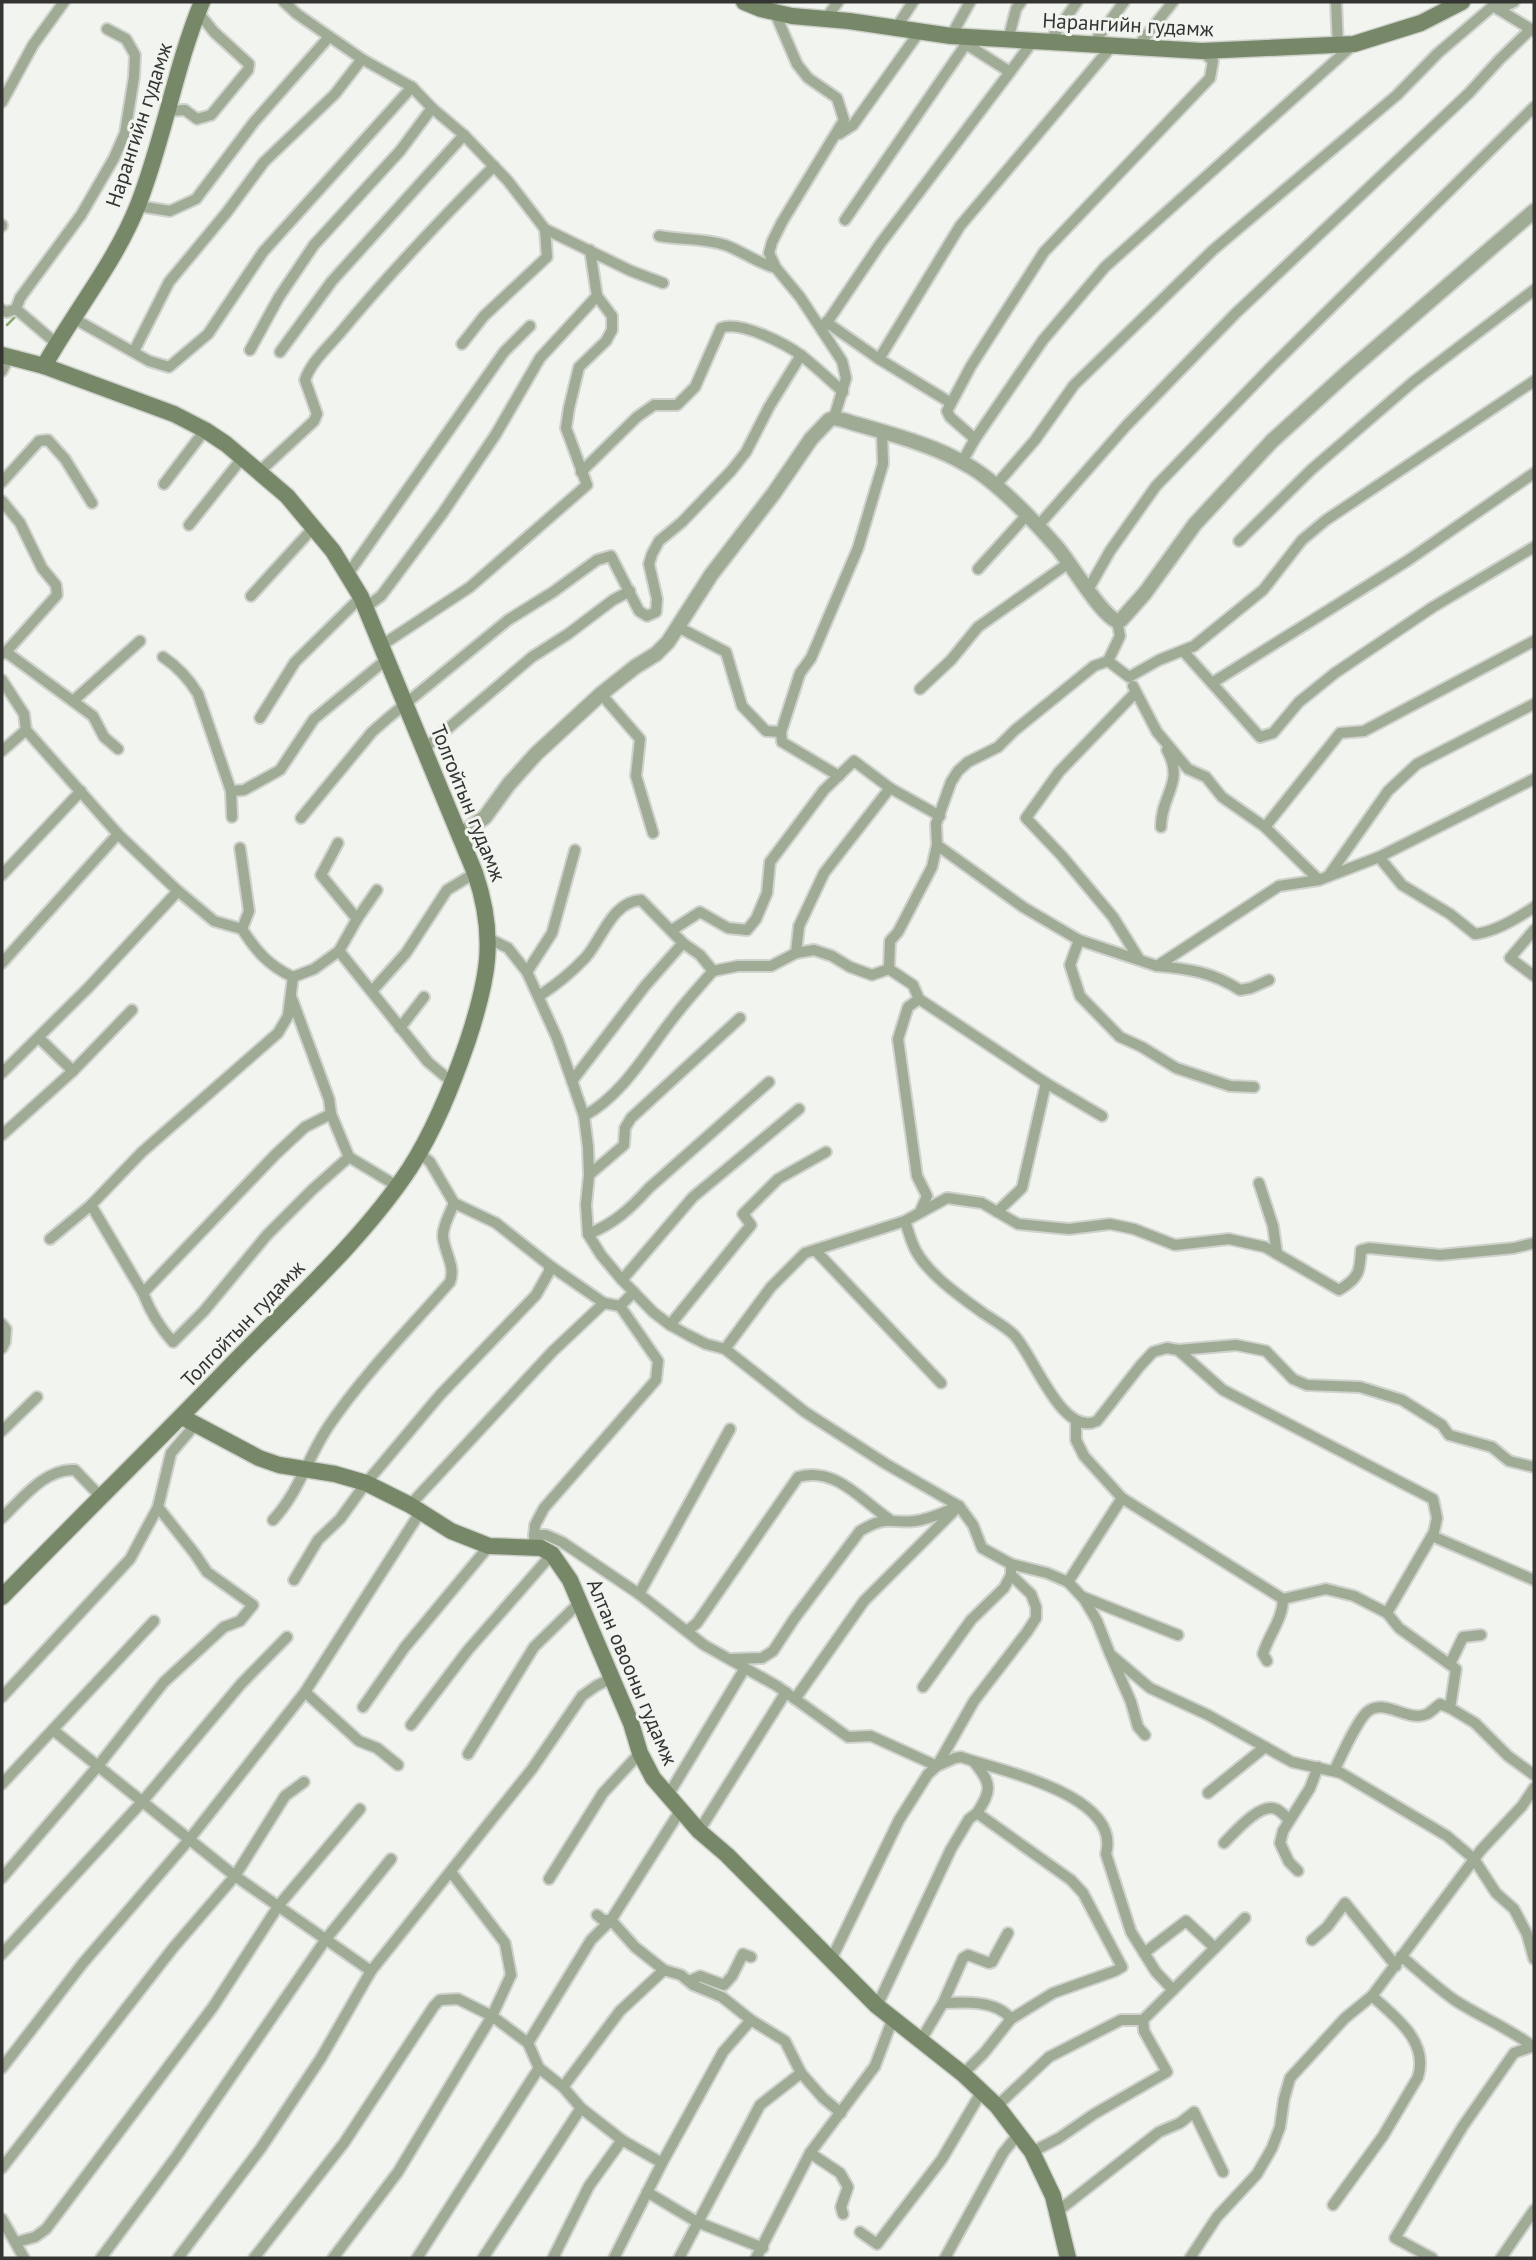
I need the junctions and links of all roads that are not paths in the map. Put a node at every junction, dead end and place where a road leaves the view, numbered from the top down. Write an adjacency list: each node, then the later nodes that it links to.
1 (64, 2): 34 (street)
2 (284, 2): 23 (street)
3 (744, 2): 16 (main road, Нарангийн гудамж)
4 (838, 2): 17 (street)
5 (912, 2): 18 (street)
6 (970, 2): 22 (street)
7 (1021, 2): 24 (street)
8 (1077, 2): 25 (street)
9 (1124, 2): 26 (street)
10 (1173, 2): 29 (street)
11 (1336, 2): 27 (street)
12 (1462, 2): 27 (main road, Нарангийн гудамж)
13 (1514, 2): 14 (street)
14 (1495, 6): 20 (street); 79 (street)
15 (200, 7): 37 (main road, Нарангийн гудамж); 37 (street)
16 (773, 8): 17 (main road, Нарангийн гудамж); 39 (street)
17 (826, 18): 18 (main road, Нарангийн гудамж)
18 (896, 27): 21 (main road, Нарангийн гудамж)
19 (107, 29): 51 (street)
20 (1533, 30): 84 (street)
21 (920, 32): 22 (main road, Нарангийн гудамж); 39 (street)
22 (951, 36): 24 (main road, Нарангийн гудамж)
23 (329, 37): 31 (street); 41 (street)
24 (1008, 40): 25 (main road, Нарангийн гудамж)
25 (1041, 42): 26 (main road, Нарангийн гудамж); 32 (street)
26 (1093, 44): 28 (main road, Нарангийн гудамж)
27 (1346, 45): 30 (main road, Нарангийн гудамж); 71 (street)
28 (1112, 46): 29 (main road, Нарангийн гудамж); 62 (street)
29 (1137, 47): 30 (main road, Нарангийн гудамж)
30 (1202, 51): 67 (street)
31 (362, 59): 33 (street); 58 (street)
32 (1010, 72): 43 (street); 55 (street)
33 (412, 87): 36 (street); 58 (street)
34 (2, 103)
35 (1534, 107): 91 (street)
36 (432, 108): 38 (street); 59 (street)
37 (169, 111): 41 (main road, Нарангийн гудамж)
38 (464, 135): 40 (street); 60 (street)
39 (836, 135): 47 (street)
40 (494, 166): 44 (street); 74 (street)
41 (138, 206): 53 (main road, Нарангийн гудамж)
42 (1534, 211): 95 (street)
43 (845, 220)
44 (545, 229): 46 (street); 57 (street)
45 (659, 236): 47 (street)
46 (590, 250): 48 (street); 50 (street)
47 (776, 268): 55 (street)
48 (663, 283)
49 (1534, 290): 86 (street)
50 (597, 296): 75 (street); 94 (street)
51 (16, 309): 52 (street); 56 (street)
52 (2, 310)
53 (73, 318): 56 (main road, Нарангийн гудамж); 58 (street)
54 (530, 326): 90 (street)
55 (824, 326): 62 (street); 66 (street)
56 (57, 344): 64 (main road, Нарангийн гудамж)
57 (462, 344)
58 (134, 351)
59 (250, 351)
60 (280, 352)
61 (801, 355): 66 (street); 75 (street); 92 (street)
62 (879, 359): 67 (street)
63 (4, 361): 64 (main road, Толгойтын гудамж)
64 (44, 366): 69 (main road, Толгойтын гудамж)
65 (1534, 381): 100 (street)
66 (843, 393): 68 (street)
67 (951, 403): 71 (street)
68 (834, 418): 70 (street); 96 (street)
69 (205, 430): 72 (main road, Толгойтын гудамж); 78 (street)
70 (882, 432): 73 (street); 115 (street)
71 (975, 439): 73 (street)
72 (243, 457): 74 (main road, Толгойтын гудамж); 83 (street)
73 (962, 462): 79 (street)
74 (260, 471): 85 (main road, Толгойтын гудамж)
75 (581, 472): 99 (street)
76 (1534, 474): 106 (street)
77 (2, 482): 81 (street)
78 (164, 484)
79 (996, 485): 82 (street)
80 (2, 502): 101 (street)
81 (92, 503)
82 (1026, 516): 84 (street); 89 (street)
83 (189, 525)
84 (1038, 526): 88 (street)
85 (314, 527): 90 (main road, Толгойтын гудамж); 93 (street)
86 (1239, 541)
87 (1534, 547): 106 (street)
88 (1070, 562): 91 (street); 107 (street)
89 (978, 569)
90 (348, 574): 94 (main road, Толгойтын гудамж)
91 (1089, 588): 95 (street)
92 (629, 591): 111 (street); 117 (street)
93 (251, 596)
94 (363, 602): 99 (main road, Толгойтын гудамж); 113 (street)
95 (1117, 621): 103 (street)
96 (678, 627): 109 (street); 115 (street)
97 (140, 641): 110 (street)
98 (1534, 641): 129 (street)
99 (385, 652): 111 (main road, Толгойтын гудамж); 123 (street)
100 (1184, 652): 104 (street); 106 (street)
101 (4, 653): 110 (street)
102 (163, 657): 123 (street)
103 (1108, 661): 104 (street); 125 (street)
104 (1129, 677): 108 (street)
105 (2, 680): 114 (street)
106 (1212, 683)
107 (920, 689)
108 (1136, 692): 116 (street); 153 (street)
109 (601, 694): 130 (street); 132 (street)
110 (73, 701): 118 (street)
111 (405, 705): 117 (main road, Толгойтын гудамж); 127 (street)
112 (1534, 705): 140 (street)
113 (260, 718)
114 (26, 730): 119 (street); 124 (street)
115 (781, 732): 120 (street)
116 (1157, 732): 128 (street); 129 (street)
117 (425, 747): 132 (main road, Толгойтын гудамж)
118 (118, 749)
119 (2, 751)
120 (839, 776): 122 (street); 146 (street)
121 (1534, 779): 137 (street)
122 (890, 788): 125 (street); 152 (street)
123 (231, 790): 126 (street)
124 (81, 791): 131 (street); 139 (street)
125 (940, 816): 134 (street)
126 (232, 817)
127 (301, 818)
128 (1161, 827)
129 (1265, 827): 140 (street)
130 (653, 833)
131 (118, 834): 142 (street); 154 (street)
132 (460, 835): 138 (main road, Толгойтын гудамж)
133 (338, 843): 144 (street)
134 (937, 845): 149 (street); 156 (street)
135 (240, 848): 145 (street)
136 (575, 850): 158 (street)
137 (1379, 856): 140 (street); 143 (street)
138 (475, 873): 148 (main road, Толгойтын гудамж); 162 (street)
139 (2, 875)
140 (1324, 878): 155 (street)
141 (377, 890): 144 (street)
142 (178, 891): 145 (street); 170 (street)
143 (1534, 907)
144 (357, 919): 151 (street)
145 (242, 929): 160 (street)
146 (672, 930): 150 (street); 163 (street)
147 (1534, 930): 159 (street)
148 (488, 938): 158 (street); 175 (main road, Толгойтын гудамж)
149 (1079, 940): 153 (street); 177 (street)
150 (683, 943): 157 (street); 173 (street)
151 (339, 951): 160 (street); 162 (street)
152 (796, 953): 156 (street); 157 (street)
153 (1139, 960): 155 (street)
154 (2, 962)
155 (1157, 966): 161 (street)
156 (889, 970): 166 (street)
157 (713, 971): 180 (street)
158 (527, 972): 163 (street)
159 (1534, 976)
160 (293, 977): 164 (street)
161 (1269, 980)
162 (372, 991): 169 (street)
163 (539, 996): 173 (street)
164 (291, 997): 179 (street); 190 (street)
165 (424, 997): 169 (street)
166 (919, 999): 176 (street); 192 (street)
167 (132, 1010): 171 (street)
168 (740, 1018): 186 (street)
169 (400, 1028): 175 (street)
170 (39, 1038): 171 (street); 172 (street)
171 (74, 1071): 182 (street)
172 (2, 1073)
173 (572, 1081): 180 (street)
174 (769, 1082): 194 (street)
175 (453, 1083): 184 (main road, Толгойтын гудамж)
176 (1046, 1083): 181 (street); 191 (street)
177 (1254, 1087)
178 (799, 1109): 200 (street)
179 (331, 1114): 185 (street); 202 (street)
180 (584, 1116): 186 (street)
181 (1102, 1116)
182 (2, 1135)
183 (826, 1152): 206 (street)
184 (419, 1153): 188 (main road, Толгойтын гудамж); 189 (street)
185 (349, 1157): 188 (street); 202 (street)
186 (589, 1175): 194 (street)
187 (1259, 1182): 198 (street)
188 (397, 1185): 212 (main road, Толгойтын гудамж)
189 (454, 1203): 199 (street); 217 (street)
190 (91, 1205): 195 (street); 202 (street)
191 (997, 1212): 192 (street); 198 (street)
192 (919, 1213): 193 (street)
193 (905, 1221): 197 (street); 213 (street)
194 (588, 1234): 200 (street)
195 (50, 1238)
196 (1534, 1243): 198 (street)
197 (815, 1250): 208 (street); 210 (street)
198 (1277, 1254)
199 (549, 1265): 203 (street); 218 (street)
200 (622, 1280): 201 (street)
201 (634, 1292): 204 (street); 206 (street)
202 (143, 1293)
203 (604, 1303): 204 (street); 223 (street)
204 (621, 1306): 228 (street)
205 (2, 1324): 207 (street)
206 (670, 1325): 208 (street)
207 (2, 1348)
208 (725, 1349): 221 (street)
209 (1178, 1350): 213 (street); 216 (street); 227 (street)
210 (941, 1383)
211 (37, 1397): 215 (street)
212 (189, 1421): 217 (main road); 219 (main road, Толгойтын гудамж); 222 (street)
213 (1076, 1422): 220 (street)
214 (730, 1429): 235 (street)
215 (2, 1431)
216 (1534, 1467)
217 (304, 1468): 218 (main road); 226 (street)
218 (366, 1483): 223 (main road); 232 (street)
219 (100, 1496): 224 (street); 236 (main road, Толгойтын гудамж)
220 (1122, 1498): 234 (street); 238 (street)
221 (959, 1506): 225 (street); 231 (street); 254 (street)
222 (158, 1507): 255 (street); 266 (street)
223 (415, 1508): 229 (main road); 253 (street)
224 (2, 1518)
225 (889, 1519): 242 (street); 247 (street)
226 (273, 1520)
227 (1432, 1536): 233 (street); 240 (street)
228 (534, 1541): 229 (main road); 230 (main road); 235 (street)
229 (489, 1546): 256 (street)
230 (552, 1554): 239 (main road, Алтан овооны гудамж); 258 (street)
231 (1011, 1570): 234 (street); 252 (street); 267 (street)
232 (294, 1580)
233 (1534, 1580)
234 (1068, 1582): 237 (street)
235 (639, 1594): 242 (street)
236 (2, 1597)
237 (1083, 1597): 243 (street); 246 (street)
238 (1283, 1599): 240 (street); 248 (street)
239 (579, 1603): 251 (main road, Алтан овооны гудамж); 263 (street)
240 (1387, 1613): 249 (street)
241 (154, 1621): 259 (street)
242 (687, 1631): 247 (street)
243 (1178, 1635)
244 (1481, 1635): 249 (street)
245 (287, 1637): 276 (street)
246 (1110, 1654): 260 (street); 261 (street)
247 (730, 1659): 250 (street)
248 (1267, 1661)
249 (1450, 1664): 257 (street)
250 (745, 1668): 254 (street); 275 (street)
251 (612, 1678): 262 (main road, Алтан овооны гудамж); 287 (street)
252 (923, 1687)
253 (304, 1692): 265 (street); 282 (street)
254 (791, 1696): 267 (street); 281 (street)
255 (2, 1697)
256 (363, 1707)
257 (1450, 1708): 269 (street); 270 (street)
258 (411, 1725)
259 (52, 1730): 266 (street); 272 (street)
260 (1145, 1735)
261 (1265, 1747): 268 (street); 274 (street)
262 (640, 1753): 275 (main road, Алтан овооны гудамж); 290 (street)
263 (468, 1754)
264 (974, 1762): 267 (street); 279 (street); 299 (street)
265 (398, 1765)
266 (98, 1766): 276 (street); 289 (street)
267 (937, 1766): 303 (street)
268 (1318, 1767): 269 (street); 280 (street)
269 (1334, 1771): 285 (street)
270 (1534, 1775)
271 (304, 1782): 288 (street)
272 (2, 1784)
273 (1534, 1788): 285 (street)
274 (1208, 1793)
275 (667, 1797): 278 (main road, Алтан овооны гудамж)
276 (142, 1802): 282 (street); 300 (street)
277 (360, 1809): 291 (street)
278 (680, 1811): 281 (main road, Алтан овооны гудамж); 294 (street)
279 (977, 1813): 311 (street); 314 (street)
280 (1289, 1820): 283 (street); 286 (street)
281 (699, 1831): 303 (main road, Алтан овооны гудамж)
282 (188, 1841): 288 (street); 320 (street)
283 (1224, 1843)
284 (391, 1859): 296 (street)
285 (1474, 1859): 302 (street); 304 (street)
286 (1298, 1871)
287 (451, 1872): 306 (street); 312 (street)
288 (235, 1876): 291 (street); 334 (street)
289 (2, 1878)
290 (549, 1879)
291 (279, 1905): 296 (street); 344 (street)
292 (597, 1915): 294 (street)
293 (1245, 1918): 298 (street)
294 (611, 1920): 305 (street); 318 (street)
295 (1008, 1933): 310 (street)
296 (326, 1939): 306 (street); 347 (street)
297 (1312, 1940): 304 (street)
298 (1215, 1948): 299 (street); 308 (street)
299 (1144, 1953): 308 (street)
300 (2, 1954)
301 (751, 1957): 307 (street)
302 (1534, 1959)
303 (831, 1960): 311 (main road, Алтан овооны гудамж)
304 (1399, 1961): 309 (street); 319 (street)
305 (664, 1970): 307 (street); 324 (street)
306 (371, 1971): 348 (street)
307 (689, 1982): 315 (street)
308 (1173, 1990): 316 (street)
309 (1372, 1996): 337 (street); 359 (street)
310 (943, 2003): 314 (street); 317 (street)
311 (877, 2006): 313 (main road, Алтан овооны гудамж)
312 (492, 2016): 318 (street); 349 (street); 350 (street)
313 (893, 2018): 317 (main road, Алтан овооны гудамж); 328 (street)
314 (1011, 2019): 323 (street)
315 (751, 2020): 322 (street); 333 (street)
316 (1143, 2020): 326 (street); 331 (street)
317 (922, 2040): 323 (main road, Алтан овооны гудамж)
318 (528, 2043): 321 (street)
319 (1533, 2046): 360 (street)
320 (2, 2068)
321 (539, 2068): 324 (street); 351 (street)
322 (801, 2073): 328 (street); 342 (street)
323 (963, 2074): 325 (main road, Алтан овооны гудамж)
324 (563, 2087): 327 (street)
325 (982, 2091): 326 (main road, Алтан овооны гудамж); 343 (street)
326 (997, 2106): 329 (main road, Алтан овооны гудамж)
327 (581, 2108): 330 (street); 352 (street)
328 (841, 2113): 332 (street)
329 (1019, 2133): 331 (main road, Алтан овооны гудамж); 357 (street)
330 (622, 2140): 333 (street); 353 (street)
331 (1032, 2152): 339 (main road, Алтан овооны гудамж)
332 (810, 2153): 340 (street); 345 (street)
333 (662, 2163): 336 (street)
334 (2, 2168)
335 (1223, 2172): 339 (street)
336 (647, 2192): 342 (street); 354 (street)
337 (1333, 2205)
338 (1534, 2210): 361 (street)
339 (1058, 2211): 358 (main road, Алтан овооны гудамж)
340 (843, 2214)
341 (2, 2218): 344 (street)
342 (697, 2221): 345 (street); 355 (street)
343 (860, 2232)
344 (17, 2242): 346 (street)
345 (763, 2248): 356 (street)
346 (24, 2258)
347 (101, 2258)
348 (178, 2258)
349 (254, 2258)
350 (333, 2258)
351 (417, 2258)
352 (483, 2258)
353 (552, 2258)
354 (614, 2258)
355 (679, 2258)
356 (756, 2258)
357 (944, 2258)
358 (1068, 2258)
359 (1190, 2258)
360 (1432, 2258)
361 (1501, 2258)

